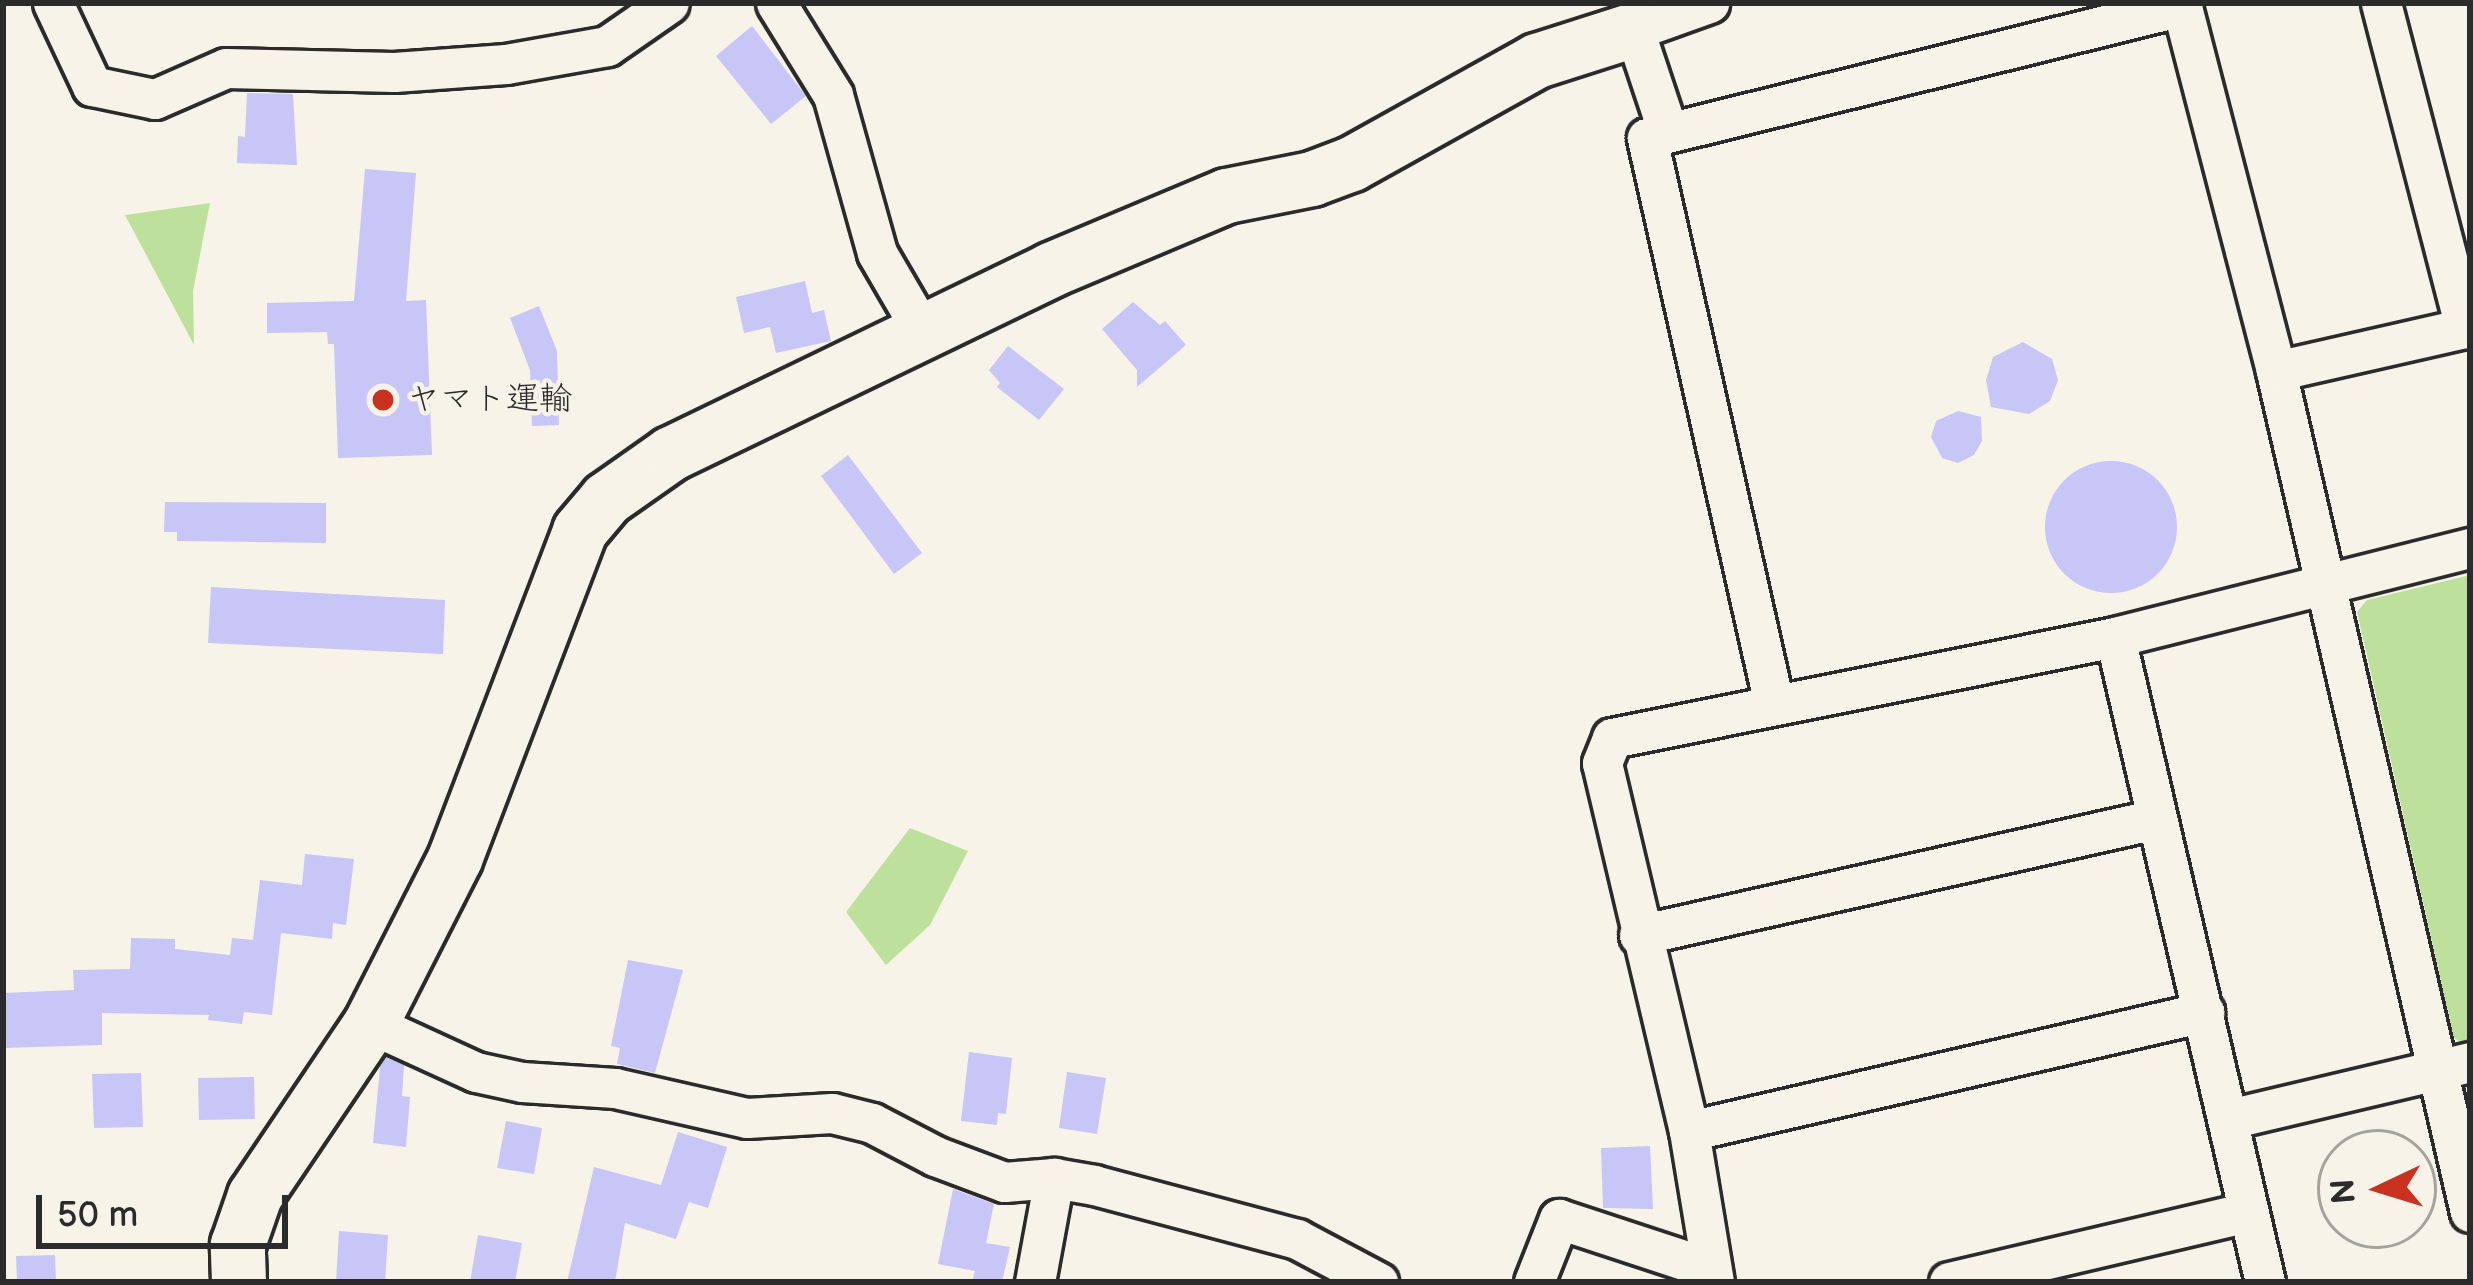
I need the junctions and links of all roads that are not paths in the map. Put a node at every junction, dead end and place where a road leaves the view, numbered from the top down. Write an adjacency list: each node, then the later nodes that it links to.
1 (53, 3): 2 (street)
2 (669, 3)
3 (776, 3): 10 (street)
4 (1709, 3): 7 (street)
5 (2381, 3): 9 (street)
6 (2182, 5): 8 (street); 11 (street)
7 (1634, 30): 8 (street); 10 (street)
8 (1668, 132): 15 (street)
9 (2468, 327): 11 (street)
10 (923, 332): 19 (street)
11 (2276, 371): 13 (street)
12 (2470, 548): 13 (street)
13 (2326, 583): 14 (street); 20 (street)
14 (2115, 637): 15 (street); 16 (street)
15 (1774, 704): 17 (street)
16 (2156, 819): 17 (street); 18 (street)
17 (1639, 935): 22 (street)
18 (2204, 1012): 21 (street); 22 (street)
19 (371, 1024): 23 (street); 27 (street)
20 (2454, 1066): 21 (street); 25 (street)
21 (2229, 1120): 24 (street)
22 (1689, 1131): 26 (street)
23 (1054, 1178): 28 (street); 29 (street)
24 (2248, 1212): 31 (street); 32 (street)
25 (2470, 1212)
26 (1712, 1275): 30 (street)
27 (238, 1282)
28 (1035, 1282)
29 (1378, 1282)
30 (1534, 1282)
31 (1949, 1282)
32 (2265, 1282)

